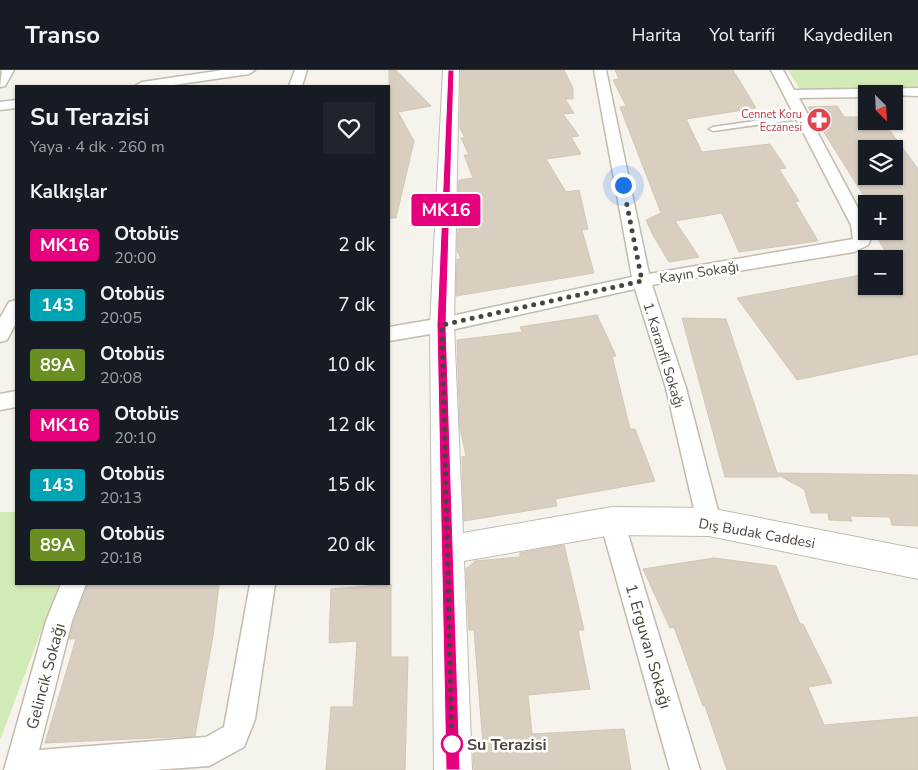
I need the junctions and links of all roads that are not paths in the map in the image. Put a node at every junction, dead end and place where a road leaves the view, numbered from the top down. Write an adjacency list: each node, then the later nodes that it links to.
1 (8, 70): 8 (street)
2 (147, 70): 9 (street)
3 (249, 70): 10 (street)
4 (301, 70): 11 (street)
5 (451, 70): 20 (street)
6 (600, 70): 18 (street, 1. Karanfil Sokağı)
7 (777, 70): 13 (street)
8 (0, 83)
9 (143, 85)
10 (150, 85)
11 (296, 85)
12 (918, 92): 13 (street)
13 (792, 94): 16 (street)
14 (15, 104): 15 (street)
15 (0, 106)
16 (803, 116): 17 (lane); 18 (street, Kayın Sokağı)
17 (713, 129)
18 (642, 281): 20 (street, Kayın Sokağı); 26 (street, 1. Karanfil Sokağı)
19 (15, 309): 22 (street)
20 (442, 325): 21 (street, Kayın Sokağı); 27 (street)
21 (390, 334)
22 (0, 335)
23 (15, 399): 24 (street)
24 (0, 402)
25 (612, 521): 26 (street, Dış Budak Caddesi); 27 (street, Dış Budak Caddesi); 33 (street, 1. Erguvan Sokağı)
26 (709, 522): 28 (street, Dış Budak Caddesi)
27 (446, 550): 32 (street)
28 (918, 564)
29 (73, 585): 31 (street, Gelincik Sokağı)
30 (263, 585): 31 (street)
31 (20, 768)
32 (453, 770)
33 (685, 770)

